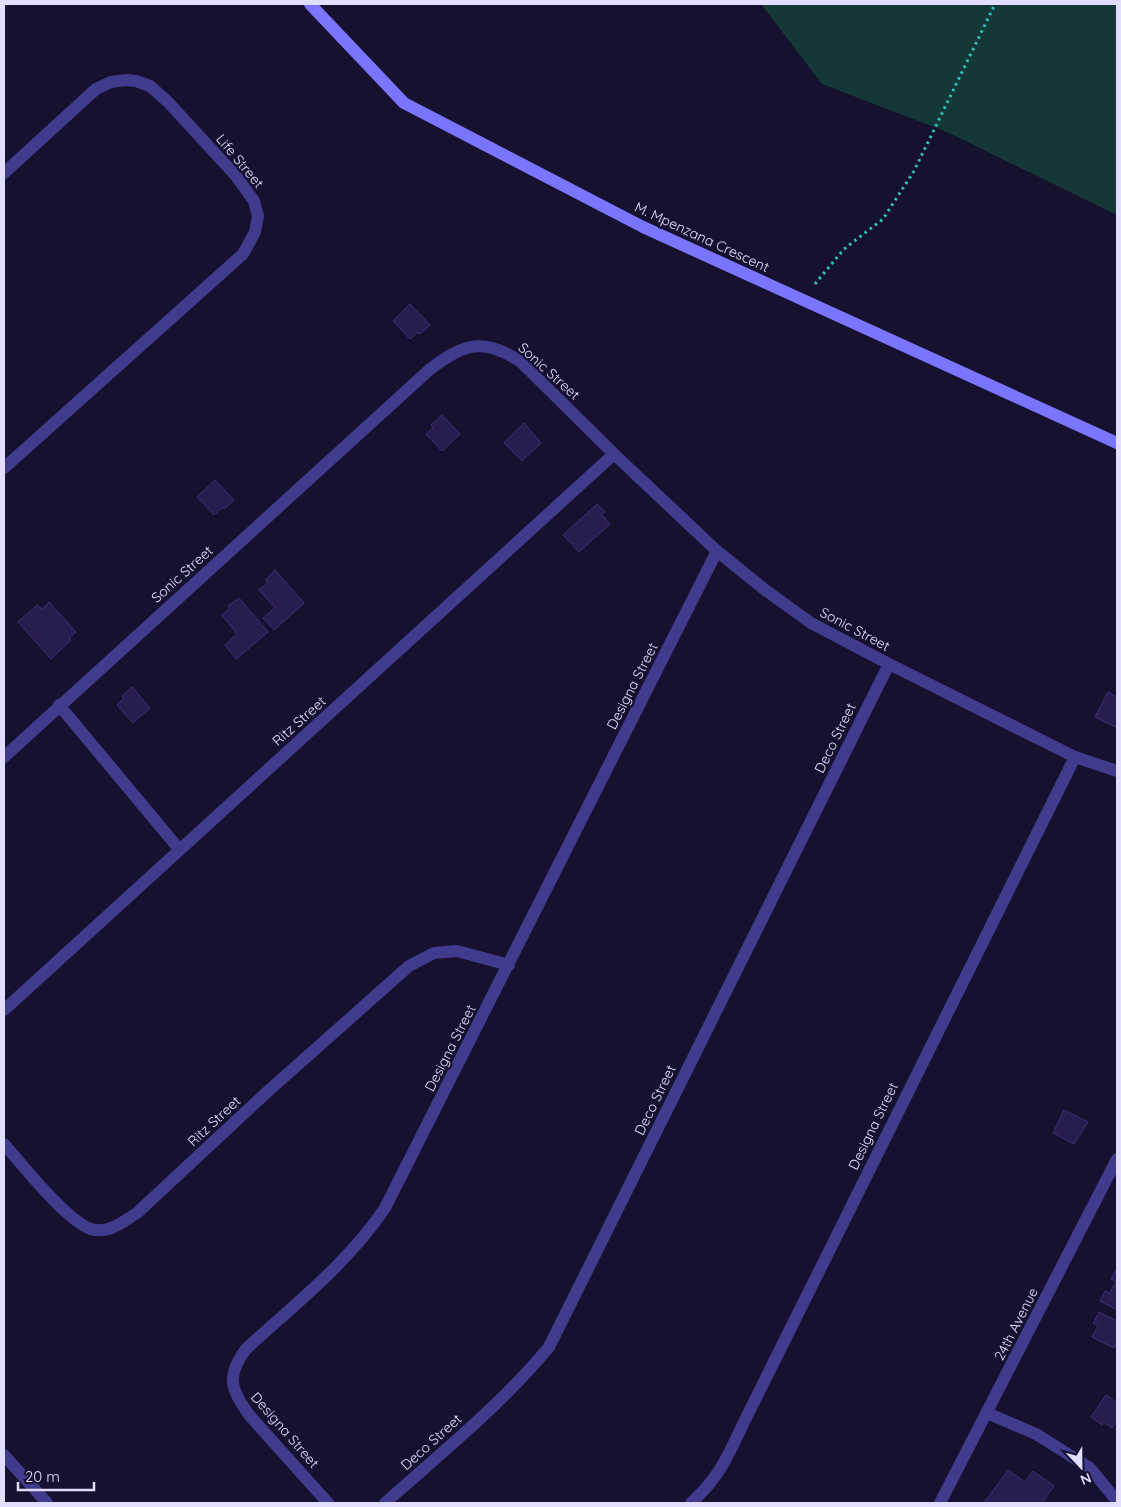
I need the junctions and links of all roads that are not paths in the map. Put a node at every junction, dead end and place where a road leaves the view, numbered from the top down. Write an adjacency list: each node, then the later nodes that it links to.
1 (310, 4): 3 (main road, M. Mpenzana Crescent)
2 (4, 173): 5 (street, Life Street)
3 (1117, 443)
4 (614, 454): 6 (street, Sonic Street); 8 (street, Sonic Street); 12 (street, Ritz Street)
5 (4, 468)
6 (716, 551): 7 (street, Sonic Street); 13 (street, Designa Street)
7 (889, 664): 10 (street, Sonic Street); 22 (street, Deco Street)
8 (60, 705): 9 (street, Sonic Street); 12 (street)
9 (4, 757)
10 (1075, 757): 11 (street, Sonic Street); 23 (street, Designa Street)
11 (1117, 771)
12 (179, 849): 14 (street, Ritz Street)
13 (509, 965): 15 (street, Ritz Street); 21 (street, Designa Street)
14 (4, 1010)
15 (4, 1144)
16 (1117, 1159): 17 (street, 24th Avenue)
17 (987, 1413): 19 (street); 24 (street, 24th Avenue)
18 (4, 1455): 20 (street)
19 (1117, 1501)
20 (47, 1503)
21 (328, 1503)
22 (385, 1503)
23 (691, 1503)
24 (940, 1503)

